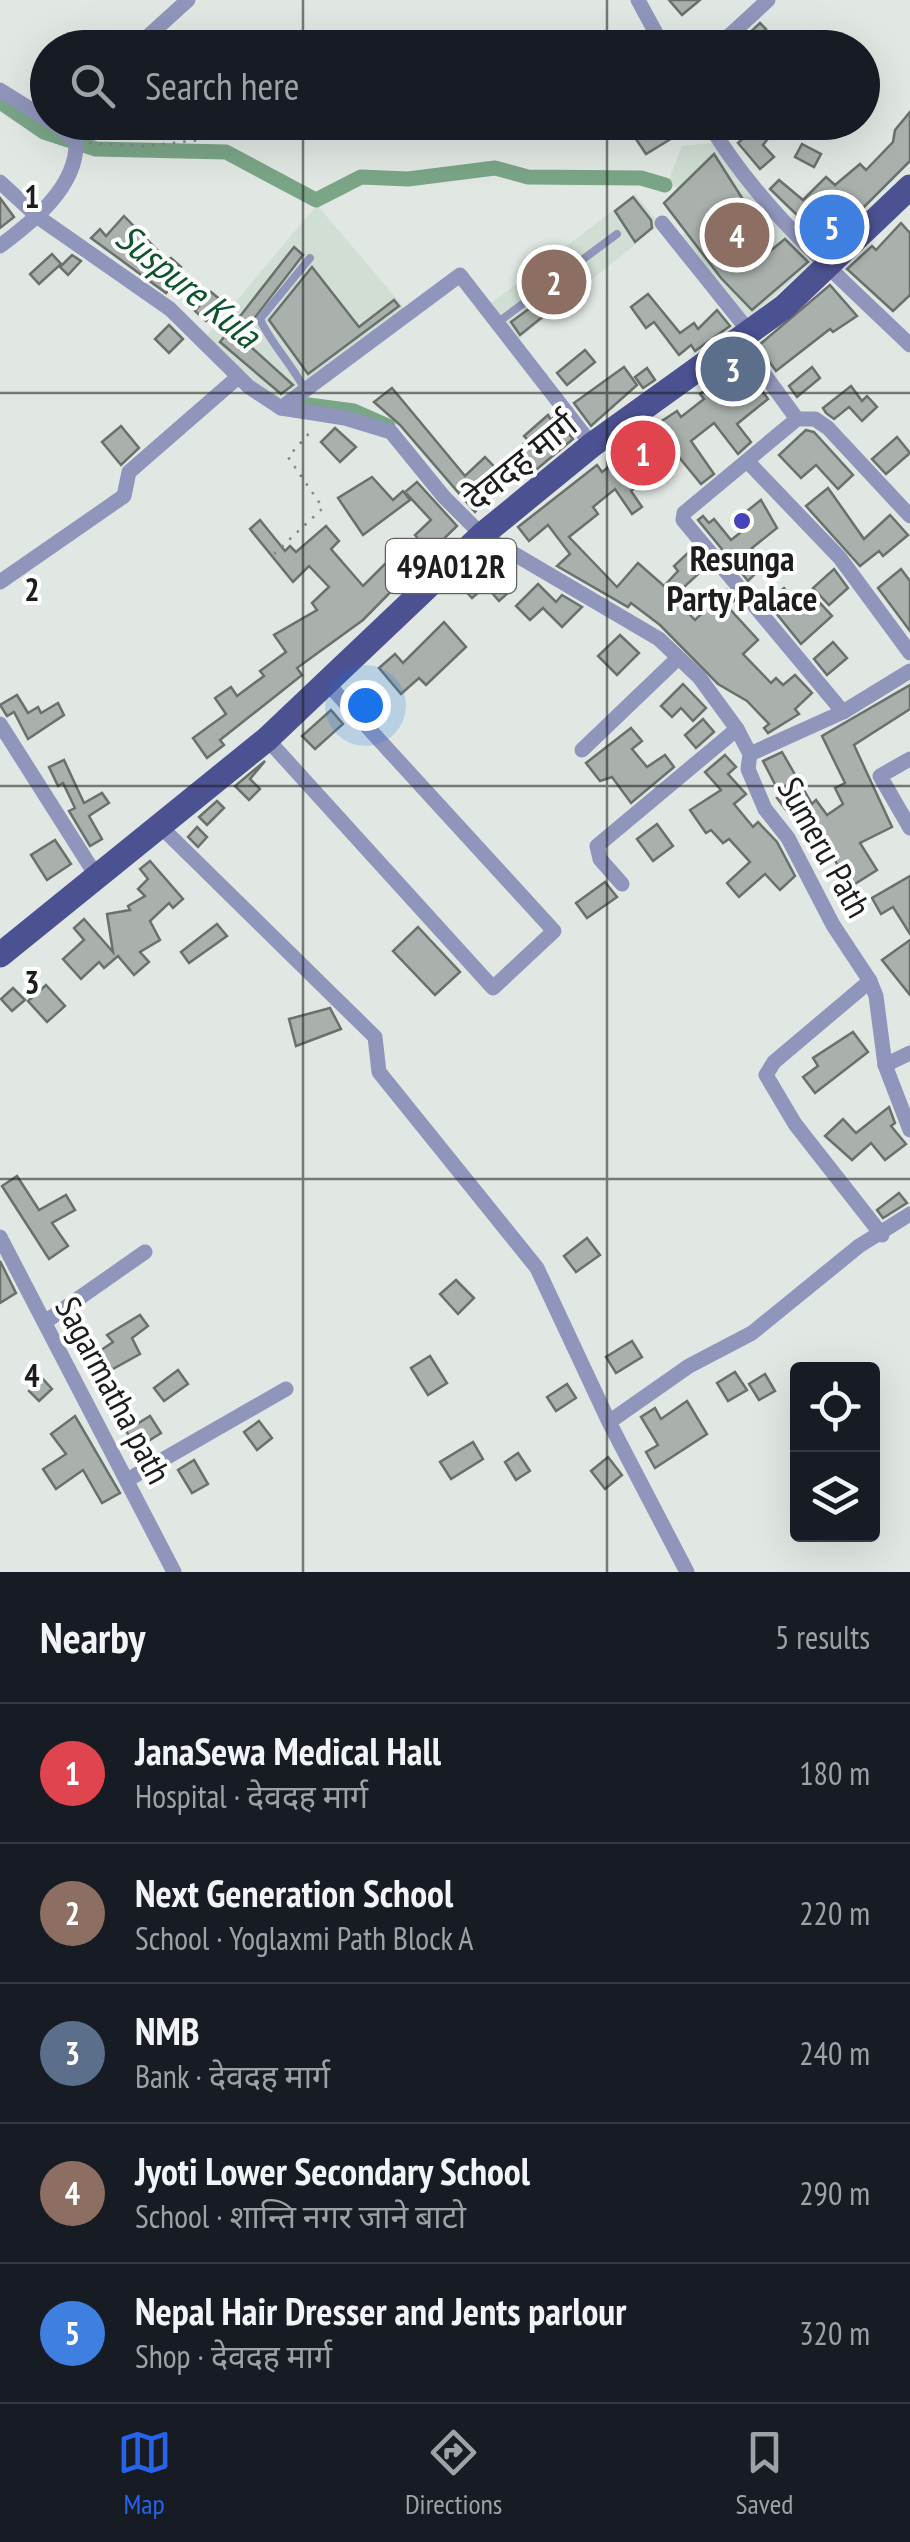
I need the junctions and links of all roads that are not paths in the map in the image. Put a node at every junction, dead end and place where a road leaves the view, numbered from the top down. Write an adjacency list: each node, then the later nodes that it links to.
1 (188, 0): 4 (street)
2 (638, 0): 5 (street)
3 (768, 0): 6 (street)
4 (155, 30)
5 (654, 30)
6 (736, 30)
7 (0, 90): 8 (street)
8 (30, 109)
9 (72, 140): 13 (street)
10 (718, 140): 18 (street)
11 (0, 182): 13 (street)
12 (910, 188): 18 (main road, देवदह मार्ग / 49A012R)
13 (38, 217): 16 (street); 22 (street)
14 (662, 224): 20 (street)
15 (617, 234): 19 (lane)
16 (0, 246)
17 (310, 258): 23 (lane)
18 (828, 267): 20 (main road, देवदह मार्ग / 49A012R); 21 (street)
19 (497, 323): 23 (street); 26 (street)
20 (745, 338): 25 (street); 26 (main road, देवदह मार्ग / 49A012R)
21 (910, 346)
22 (237, 378): 24 (street); 30 (street)
23 (304, 388): 24 (street)
24 (281, 408): 29 (street, Sumeru Path)
25 (798, 418): 27 (street); 28 (street)
26 (592, 445): 29 (main road, देवदह मार्ग / 49A012R)
27 (748, 462): 31 (street); 35 (street)
28 (910, 516)
29 (482, 535): 32 (street, Sumeru Path); 34 (main road, देवदह मार्ग / 49A012R)
30 (0, 582)
31 (910, 653)
32 (677, 659): 37 (street, Sumeru Path); 39 (street)
33 (910, 671): 35 (street)
34 (328, 684): 38 (main road, देवदह मार्ग / 49A012R); 38 (street)
35 (843, 712): 40 (street)
36 (0, 724): 44 (street)
37 (737, 729): 40 (street, Sumeru Path); 45 (street)
38 (266, 739): 42 (main road, देवदह मार्ग / 49A012R)
39 (582, 750)
40 (750, 754): 47 (street, Sumeru Path)
41 (910, 759): 43 (street)
42 (158, 824): 44 (main road, देवदह मार्ग / 49A012R); 57 (street)
43 (910, 828)
44 (97, 877): 46 (main road, देवदह मार्ग / 49A012R)
45 (622, 884)
46 (0, 955)
47 (870, 981): 49 (street, Sumeru Path); 52 (street)
48 (910, 1053): 49 (street)
49 (886, 1065): 50 (street, Sumeru Path)
50 (910, 1130)
51 (910, 1214): 52 (street)
52 (882, 1236): 57 (street)
53 (0, 1237): 55 (street, Sagarmatha path)
54 (145, 1252): 55 (street)
55 (45, 1322): 58 (street, Sagarmatha path)
56 (286, 1389): 58 (street)
57 (608, 1422): 60 (street)
58 (129, 1479): 59 (street, Sagarmatha path)
59 (174, 1572)
60 (687, 1572)

